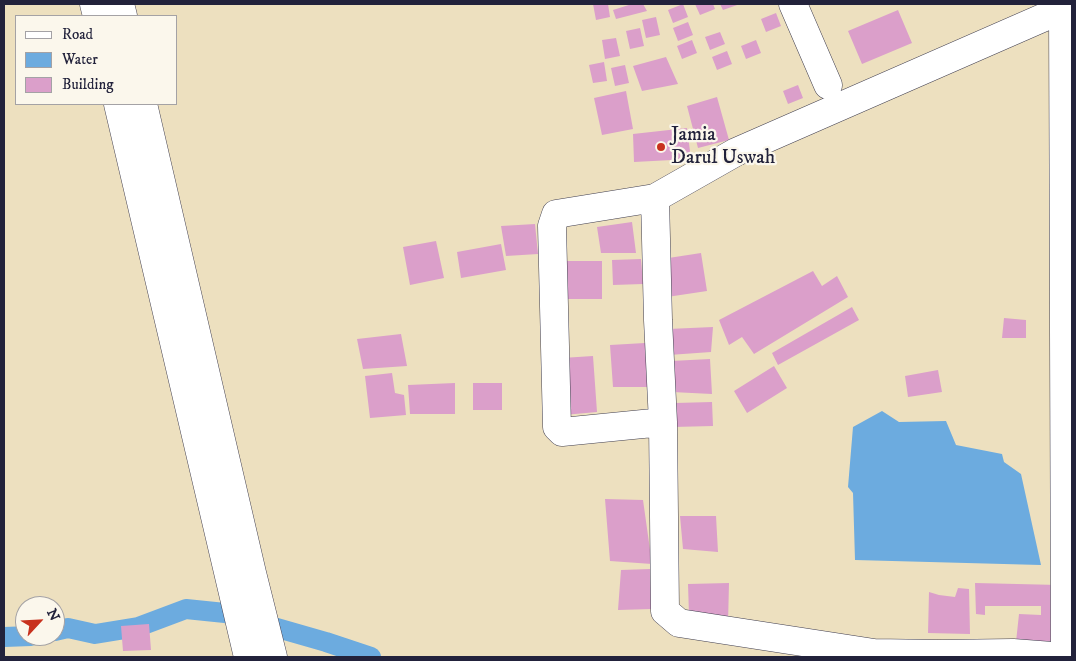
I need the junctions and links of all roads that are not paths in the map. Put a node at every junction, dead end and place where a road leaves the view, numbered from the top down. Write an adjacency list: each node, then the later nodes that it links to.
1 (793, 4): 3 (street)
2 (1063, 7): 6 (street); 7 (street)
3 (828, 85)
4 (118, 105): 9 (street)
5 (143, 105): 9 (street)
6 (1068, 126): 11 (street)
7 (655, 198): 8 (street); 8 (street)
8 (664, 422): 11 (street)
9 (244, 590): 10 (street)
10 (260, 654)
11 (1065, 657)

